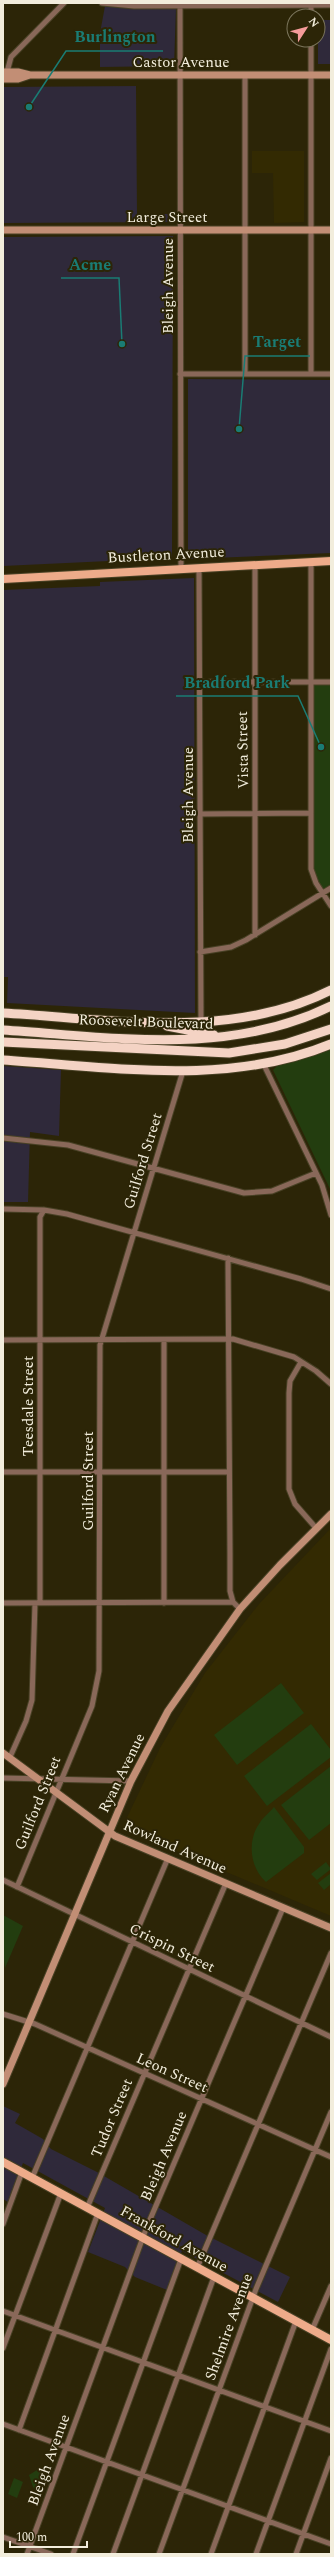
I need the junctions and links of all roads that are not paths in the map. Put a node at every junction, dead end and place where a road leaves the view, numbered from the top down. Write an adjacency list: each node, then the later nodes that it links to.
1 (64, 3): 7 (street)
2 (102, 3): 3 (street)
3 (180, 4): 4 (street); 9 (street, Bleigh Avenue)
4 (311, 4): 5 (street)
5 (331, 5)
6 (311, 48): 11 (street)
7 (5, 72): 8 (street, Castor Avenue)
8 (30, 75): 9 (street, Castor Avenue); 13 (street, Castor Avenue)
9 (180, 75): 10 (street, Castor Avenue); 16 (street, Bleigh Avenue)
10 (245, 75): 11 (street, Castor Avenue); 17 (street)
11 (311, 75): 12 (street, Castor Avenue); 14 (street)
12 (331, 75)
13 (3, 79)
14 (310, 229): 17 (street, Large Street); 18 (street, Large Street); 21 (street)
15 (3, 230): 16 (street, Large Street)
16 (180, 230): 17 (street, Large Street); 19 (street, Bleigh Avenue)
17 (245, 230): 20 (street)
18 (331, 230)
19 (180, 374): 20 (street); 27 (street, Bleigh Avenue)
20 (245, 374): 21 (street)
21 (311, 374): 22 (street)
22 (331, 374)
23 (311, 562): 24 (main road, Bustleton Avenue); 25 (main road, Bustleton Avenue); 31 (street)
24 (331, 562)
25 (255, 564): 26 (main road, Bustleton Avenue); 30 (street, Vista Street)
26 (199, 568): 27 (main road, Bustleton Avenue); 29 (street, Bleigh Avenue)
27 (181, 569): 28 (main road, Bustleton Avenue)
28 (3, 579)
29 (201, 682): 30 (street); 34 (street, Bleigh Avenue)
30 (255, 682): 31 (street); 35 (street, Vista Street)
31 (312, 682): 32 (street); 33 (street)
32 (331, 682)
33 (311, 812): 35 (street); 37 (street)
34 (200, 814): 35 (street); 40 (street, Bleigh Avenue)
35 (256, 814): 39 (street, Vista Street)
36 (331, 888): 37 (street)
37 (323, 894): 38 (street); 39 (street)
38 (331, 906)
39 (256, 935): 40 (street)
40 (200, 952): 45 (street, Bleigh Avenue)
41 (331, 990): 45 (highway, Roosevelt Boulevard)
42 (331, 1006): 48 (highway, Roosevelt Boulevard)
43 (3, 1013): 44 (highway, Roosevelt Boulevard)
44 (146, 1022): 45 (highway, Roosevelt Boulevard); 48 (highway)
45 (201, 1023)
46 (331, 1029): 49 (highway, Roosevelt Boulevard)
47 (3, 1030): 48 (highway, Roosevelt Boulevard)
48 (231, 1037)
49 (3, 1042)
50 (331, 1044): 52 (highway)
51 (3, 1060): 53 (highway)
52 (264, 1065): 53 (highway); 56 (street)
53 (183, 1071): 55 (street, Guilford Street)
54 (3, 1138): 55 (street)
55 (153, 1169): 56 (street); 60 (street, Guilford Street)
56 (316, 1173): 59 (street)
57 (3, 1209): 58 (street)
58 (44, 1210): 60 (street); 64 (street, Teesdale Street)
59 (331, 1215)
60 (134, 1233): 61 (street); 65 (street, Guilford Street)
61 (228, 1258): 62 (street); 67 (street)
62 (331, 1290)
63 (3, 1340): 64 (street)
64 (40, 1340): 65 (street); 71 (street, Teesdale Street)
65 (101, 1340): 66 (street); 72 (street, Guilford Street)
66 (164, 1340): 67 (street); 73 (street)
67 (228, 1340): 68 (street); 74 (street)
68 (301, 1362): 69 (street); 76 (street)
69 (331, 1384)
70 (3, 1472): 71 (street)
71 (40, 1472): 72 (street); 79 (street, Teesdale Street)
72 (100, 1472): 73 (street); 80 (street, Guilford Street)
73 (164, 1472): 74 (street); 81 (street)
74 (228, 1472): 77 (street)
75 (331, 1514): 76 (street, Ryan Avenue)
76 (316, 1528): 82 (street, Ryan Avenue)
77 (233, 1602): 81 (street); 82 (street)
78 (3, 1603): 79 (street)
79 (37, 1603): 80 (street); 84 (street, Teesdale Street)
80 (100, 1603): 81 (street); 87 (street, Guilford Street)
81 (164, 1603)
82 (240, 1609): 88 (street, Ryan Avenue)
83 (3, 1753): 84 (street, Rowland Avenue)
84 (10, 1758): 86 (street, Rowland Avenue)
85 (3, 1778): 86 (street)
86 (37, 1778): 87 (street); 89 (street, Rowland Avenue)
87 (60, 1779): 88 (street); 89 (street, Guilford Street)
88 (131, 1781): 90 (street, Ryan Avenue)
89 (57, 1793): 90 (street, Rowland Avenue); 94 (street, Guilford Street)
90 (109, 1831): 91 (street, Rowland Avenue); 96 (street, Ryan Avenue)
91 (168, 1858): 93 (street, Rowland Avenue); 98 (street)
92 (3, 1880): 94 (street, Crispin Street)
93 (226, 1883): 95 (street, Rowland Avenue); 100 (street, Tudor Street)
94 (17, 1887): 96 (street, Crispin Street)
95 (283, 1908): 97 (street, Rowland Avenue); 101 (street, Bleigh Avenue)
96 (74, 1913): 98 (street, Crispin Street); 103 (street, Ryan Avenue)
97 (331, 1928)
98 (133, 1942): 100 (street, Crispin Street); 106 (street)
99 (331, 1953): 104 (street)
100 (189, 1969): 101 (street, Crispin Street); 107 (street, Tudor Street)
101 (246, 1996): 104 (street, Crispin Street); 109 (street, Bleigh Avenue)
102 (3, 2014): 103 (street, Leon Street)
103 (28, 2022): 106 (street, Leon Street); 108 (street, Ryan Avenue)
104 (302, 2023): 105 (street, Crispin Street); 111 (street)
105 (331, 2037)
106 (88, 2048): 107 (street, Leon Street); 116 (street)
107 (144, 2074): 109 (street, Leon Street); 118 (street, Tudor Street)
108 (3, 2084)
109 (201, 2099): 111 (street, Leon Street); 121 (street, Bleigh Avenue)
110 (331, 2112): 112 (street, Shelmire Avenue)
111 (258, 2125): 112 (street, Leon Street); 123 (street)
112 (315, 2150): 113 (street, Leon Street); 126 (street, Shelmire Avenue)
113 (331, 2157)
114 (3, 2162): 115 (main road, Frankford Avenue)
115 (22, 2172): 116 (main road, Frankford Avenue); 120 (street)
116 (32, 2178): 117 (main road, Frankford Avenue)
117 (61, 2194): 118 (main road, Frankford Avenue); 128 (street)
118 (87, 2208): 119 (main road, Frankford Avenue)
119 (98, 2213): 121 (main road, Frankford Avenue); 130 (street)
120 (3, 2224)
121 (143, 2238): 122 (main road, Frankford Avenue); 133 (street, Bleigh Avenue)
122 (182, 2259): 123 (main road, Frankford Avenue); 136 (street)
123 (197, 2268): 124 (main road, Frankford Avenue)
124 (214, 2277): 126 (main road, Frankford Avenue); 137 (street)
125 (331, 2286): 131 (street)
126 (252, 2298): 129 (main road, Frankford Avenue); 138 (street, Shelmire Avenue)
127 (3, 2311): 128 (street)
128 (15, 2315): 130 (street); 134 (street)
129 (296, 2321): 131 (main road, Frankford Avenue); 139 (street)
130 (55, 2330): 133 (street); 142 (street)
131 (312, 2330): 132 (main road, Frankford Avenue)
132 (331, 2340)
133 (103, 2347): 136 (street); 144 (street, Bleigh Avenue)
134 (3, 2348)
135 (331, 2349): 140 (street)
136 (143, 2362): 137 (street); 146 (street)
137 (178, 2376): 138 (street); 147 (street)
138 (219, 2390): 139 (street); 148 (street, Shelmire Avenue)
139 (264, 2407): 140 (street); 149 (street)
140 (304, 2422): 143 (street); 150 (street)
141 (3, 2424): 142 (street)
142 (19, 2430): 144 (street)
143 (331, 2431)
144 (66, 2447): 146 (street); 154 (street, Bleigh Avenue)
145 (331, 2458): 151 (street)
146 (107, 2462): 147 (street); 157 (street)
147 (142, 2475): 148 (street); 158 (street)
148 (182, 2490): 149 (street); 159 (street, Shelmire Avenue)
149 (228, 2506): 150 (street); 160 (street)
150 (268, 2521): 151 (street); 161 (street)
151 (303, 2534): 153 (street); 162 (street)
152 (3, 2537): 154 (street)
153 (331, 2544)
154 (30, 2546): 155 (street, Bleigh Avenue); 156 (street)
155 (27, 2554)
156 (51, 2554)
157 (73, 2554)
158 (113, 2554)
159 (159, 2554)
160 (211, 2554)
161 (256, 2554)
162 (296, 2554)

